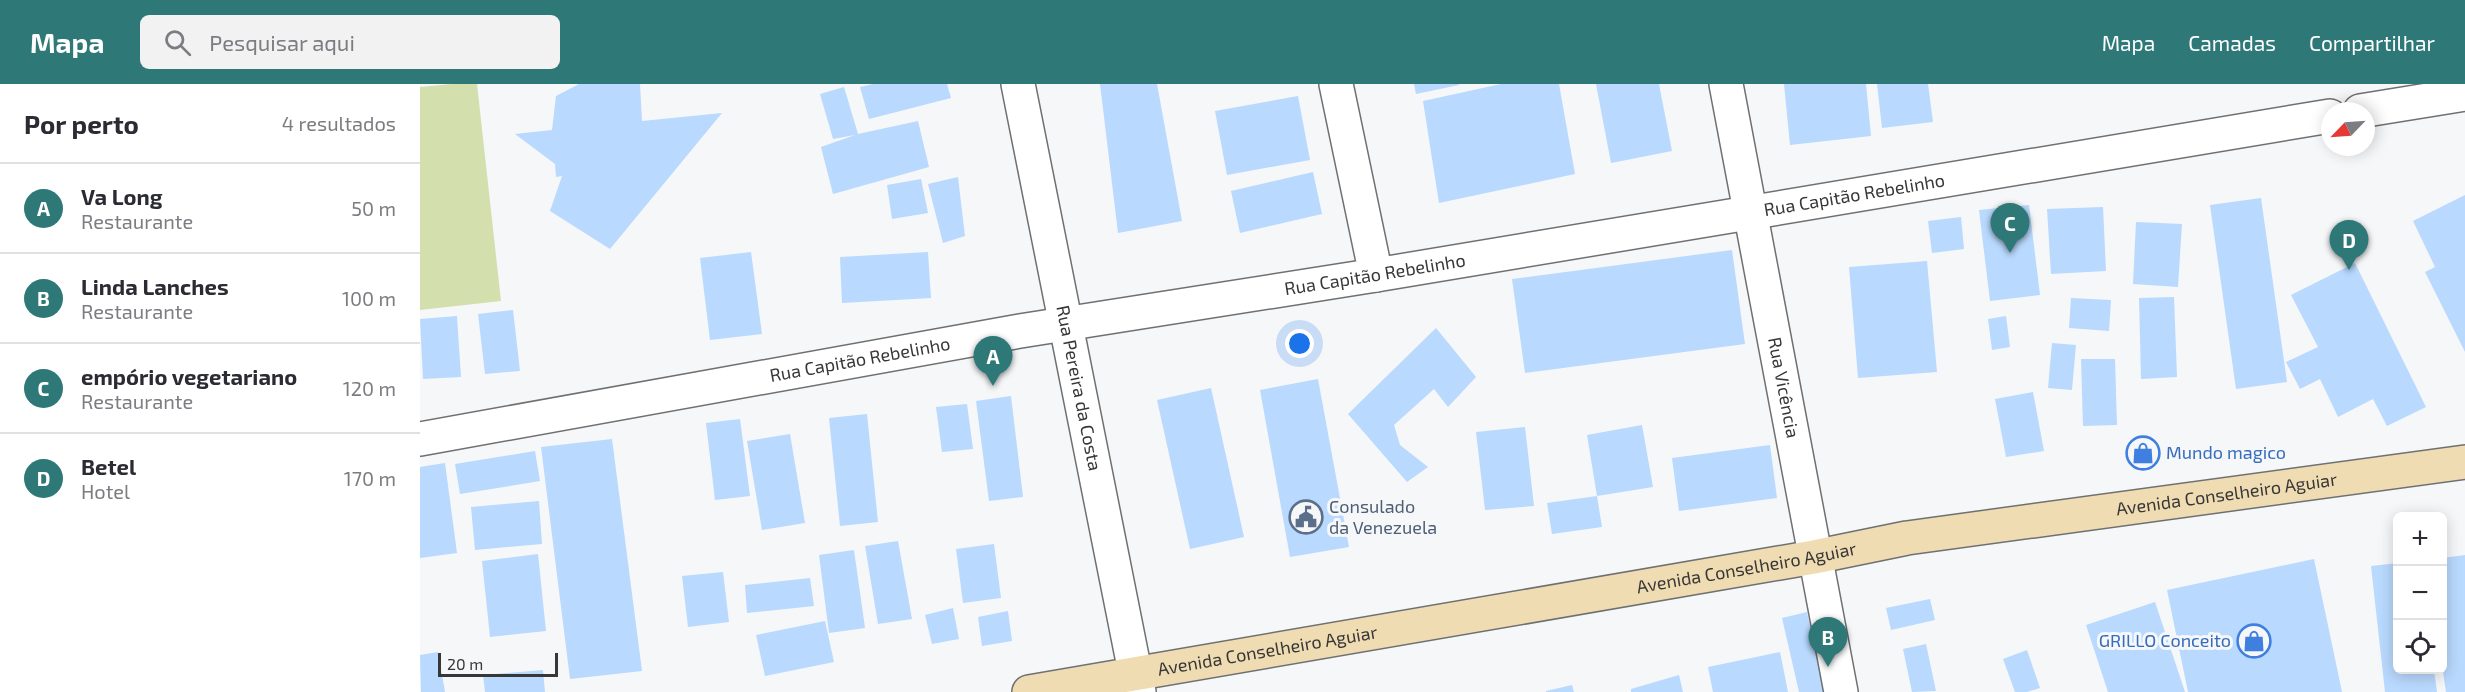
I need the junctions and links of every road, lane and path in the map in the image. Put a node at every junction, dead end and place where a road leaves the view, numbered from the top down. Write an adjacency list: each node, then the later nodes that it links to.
1 (1018, 84): 9 (street, Rua Pereira da Costa)
2 (1336, 84): 8 (street)
3 (1726, 84): 7 (street, Rua Vicência)
4 (2465, 94): 5 (street)
5 (2375, 109)
6 (2321, 117): 7 (street, Rua Capitão Rebelinho)
7 (1749, 212): 8 (street, Rua Capitão Rebelinho); 12 (street, Rua Vicência)
8 (1376, 275): 9 (street, Rua Capitão Rebelinho)
9 (1065, 324): 10 (street, Rua Capitão Rebelinho); 13 (street, Rua Pereira da Costa)
10 (420, 439)
11 (2465, 462): 12 (main road, Avenida Conselheiro Aguiar)
12 (1814, 557): 13 (main road, Avenida Conselheiro Aguiar); 15 (street, Rua Vicência)
13 (1137, 684): 14 (main road, Avenida Conselheiro Aguiar)
14 (1029, 692)
15 (1841, 692)

